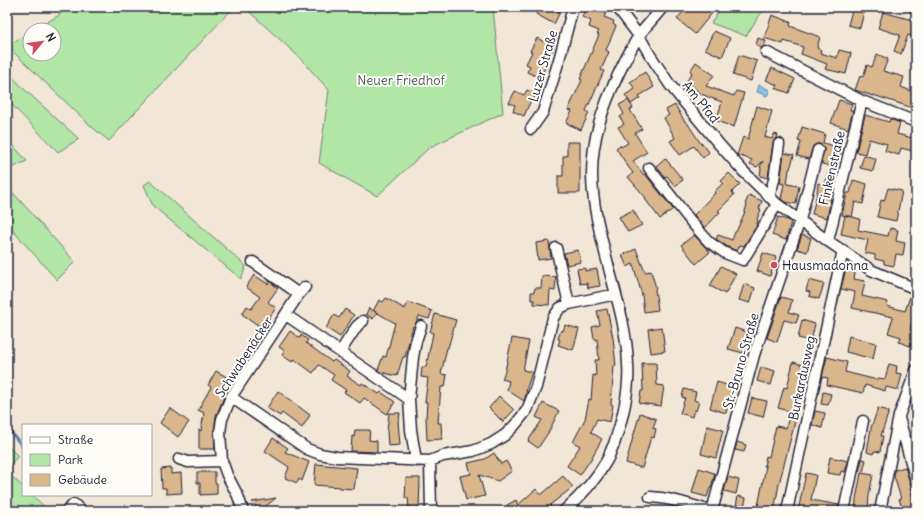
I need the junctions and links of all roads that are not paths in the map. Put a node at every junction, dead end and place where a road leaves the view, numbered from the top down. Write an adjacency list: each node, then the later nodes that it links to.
1 (573, 7): 8 (street, Luzer Straße)
2 (617, 7): 4 (street, Am Pfad)
3 (663, 7): 4 (street)
4 (639, 36): 12 (street, Am Pfad); 20 (street)
5 (766, 52): 6 (street)
6 (862, 101): 7 (street); 15 (street, Finkenstraße)
7 (916, 122)
8 (531, 129)
9 (780, 144): 12 (street)
10 (818, 150): 14 (street, St.-Bruno-Straße)
11 (649, 168): 13 (street)
12 (769, 197): 13 (street, Am Pfad)
13 (777, 204): 14 (street, Am Pfad)
14 (800, 220): 15 (street, Am Pfad); 42 (street, St.-Bruno-Straße)
15 (828, 241): 17 (street, Am Pfad)
16 (556, 248): 21 (street)
17 (843, 250): 19 (street, Am Pfad); 43 (street, Burkardusweg)
18 (253, 262): 22 (street, Schwabenäcker)
19 (916, 289)
20 (616, 294): 21 (street); 41 (street)
21 (569, 304): 34 (street)
22 (286, 315): 25 (street); 27 (street, Schwabenäcker)
23 (364, 321): 25 (street)
24 (421, 326): 28 (street)
25 (340, 352): 28 (street)
26 (916, 370): 29 (street)
27 (231, 397): 32 (street, Schwabenäcker); 33 (street)
28 (409, 398): 33 (street)
29 (899, 416): 35 (street); 45 (street)
30 (863, 421): 44 (street)
31 (179, 459): 32 (street)
32 (222, 461): 39 (street, Schwabenäcker)
33 (416, 461): 34 (street)
34 (430, 461): 40 (street)
35 (916, 481)
36 (650, 497): 42 (street)
37 (67, 511): 38 (street)
38 (82, 511)
39 (243, 511)
40 (431, 511)
41 (564, 511)
42 (711, 511)
43 (787, 511)
44 (844, 511)
45 (880, 511)

